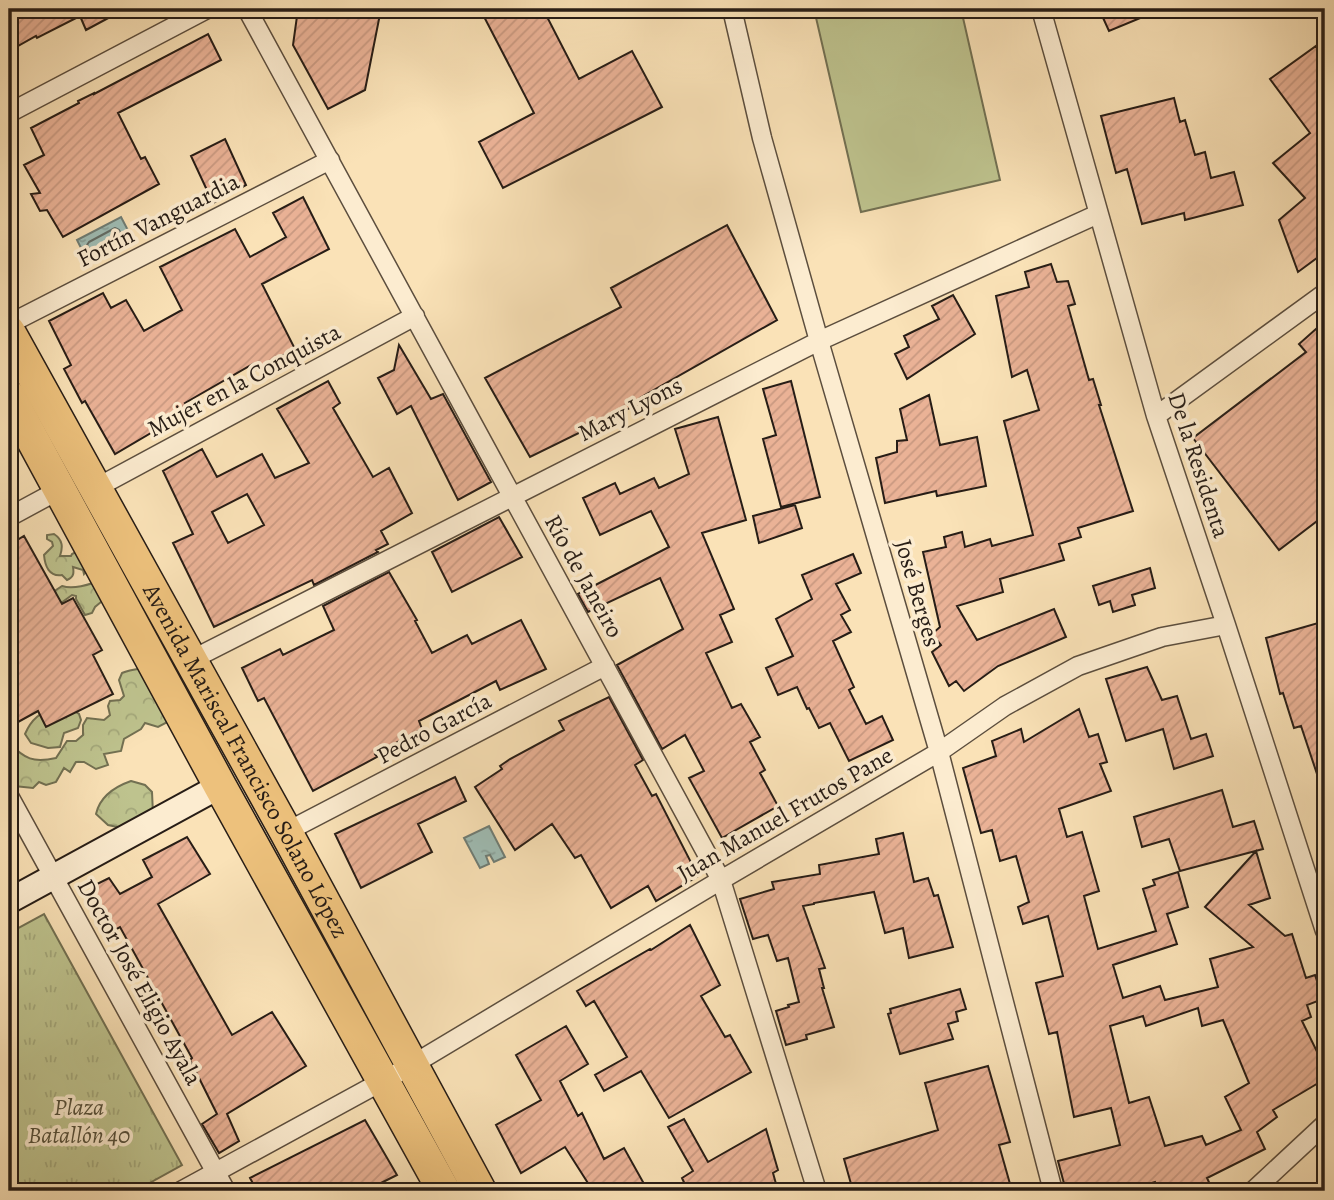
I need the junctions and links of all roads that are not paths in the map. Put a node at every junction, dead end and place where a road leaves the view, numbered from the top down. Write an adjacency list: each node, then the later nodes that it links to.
1 (207, 9): 5 (street)
2 (247, 9): 6 (street, Río de Janeiro)
3 (732, 9): 12 (street, José Berges)
4 (1041, 9): 7 (street, De la Residenta)
5 (9, 113)
6 (330, 160): 9 (street, Río de Janeiro); 10 (street, Fortín Vanguardia)
7 (1098, 214): 12 (street, Mary Lyons); 14 (street, De la Residenta)
8 (1325, 293): 14 (street)
9 (415, 316): 15 (street, Mujer en la Conquista); 17 (street, Río de Janeiro)
10 (9, 324)
11 (9, 332): 15 (highway, Avenida Mariscal Francisco Solano López)
12 (819, 341): 17 (street, Mary Lyons); 22 (street, José Berges)
13 (9, 396): 16 (highway, Avenida Mariscal Francisco Solano López)
14 (1156, 416): 19 (street, De la Residenta)
15 (96, 488): 20 (highway, Avenida Mariscal Francisco Solano López)
16 (60, 490): 18 (street); 23 (highway, Avenida Mariscal Francisco Solano López)
17 (513, 496): 20 (street, Mary Lyons); 21 (street, Río de Janeiro)
18 (9, 517)
19 (1226, 625): 22 (street, Juan Manuel Frutos Pane); 29 (street, De la Residenta)
20 (191, 660): 25 (highway, Avenida Mariscal Francisco Solano López)
21 (605, 666): 25 (street, Pedro García); 27 (street, Río de Janeiro)
22 (939, 752): 27 (street, Juan Manuel Frutos Pane); 40 (street, José Berges)
23 (220, 786): 26 (main road); 31 (highway, Avenida Mariscal Francisco Solano López)
24 (9, 796): 26 (street, Doctor José Eligio Ayala)
25 (286, 832): 30 (highway, Avenida Mariscal Francisco Solano López)
26 (54, 877): 28 (main road); 33 (street, Doctor José Eligio Ayala)
27 (721, 880): 30 (street, Juan Manuel Frutos Pane); 39 (street, Río de Janeiro)
28 (9, 901)
29 (1325, 931)
30 (412, 1065): 31 (street, Juan Manuel Frutos Pane); 38 (highway, Avenida Mariscal Francisco Solano López)
31 (383, 1081): 33 (street, Juan Manuel Frutos Pane); 36 (highway, Avenida Mariscal Francisco Solano López); 37 (highway)
32 (1325, 1124): 41 (street)
33 (216, 1172): 34 (street, Juan Manuel Frutos Pane); 35 (street, Doctor José Eligio Ayala)
34 (181, 1191)
35 (226, 1191)
36 (444, 1191)
37 (466, 1191)
38 (480, 1191)
39 (817, 1191)
40 (1053, 1191)
41 (1254, 1191)

